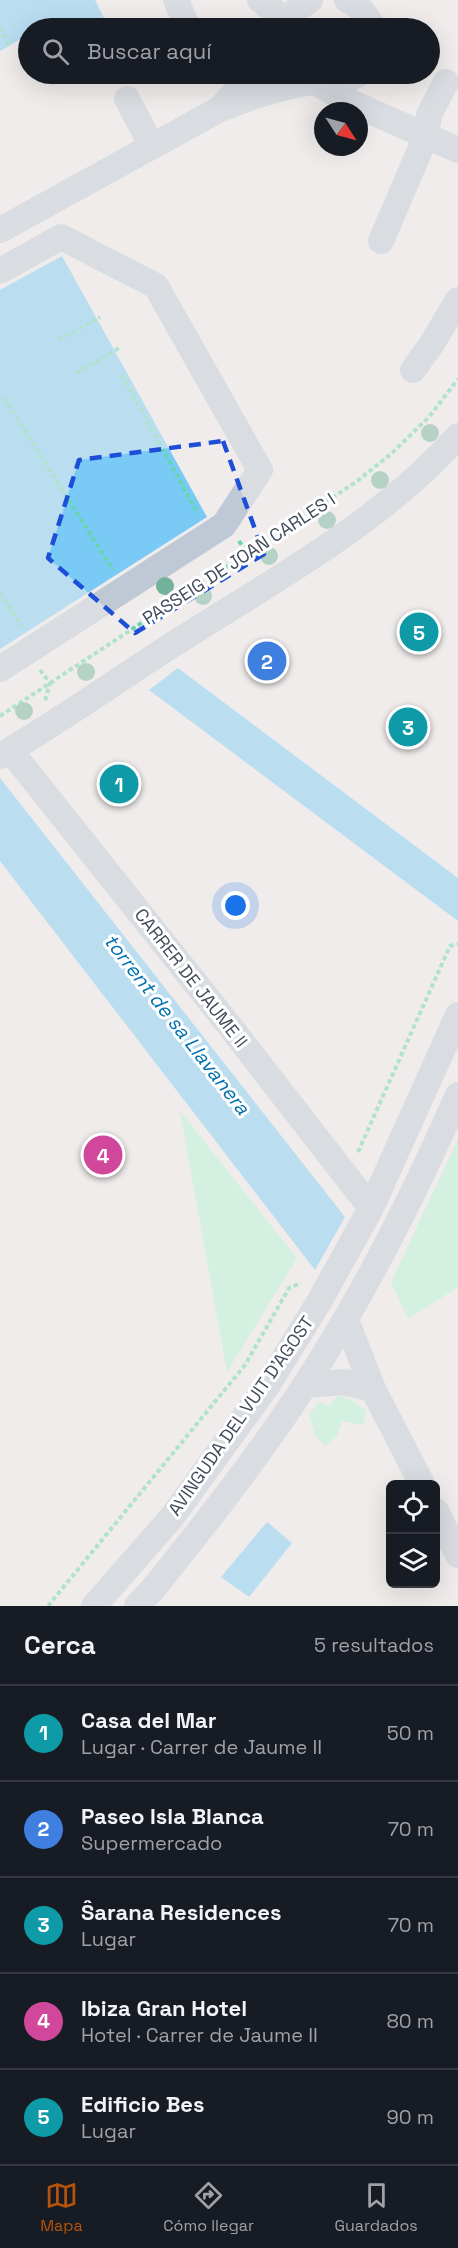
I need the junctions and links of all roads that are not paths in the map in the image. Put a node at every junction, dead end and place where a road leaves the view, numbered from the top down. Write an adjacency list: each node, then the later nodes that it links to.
1 (176, 0): 5 (street)
2 (260, 0): 6 (street)
3 (309, 0): 7 (street)
4 (347, 0): 8 (street)
5 (184, 18)
6 (279, 18)
7 (291, 18)
8 (369, 18)
9 (443, 81): 15 (street)
10 (243, 84): 14 (street)
11 (294, 84): 14 (street)
12 (318, 84): 15 (street)
13 (127, 99): 16 (street)
14 (218, 110): 16 (street)
15 (426, 136): 17 (street); 19 (street)
16 (152, 146): 18 (street)
17 (458, 150)
18 (0, 230)
19 (381, 241)
20 (0, 271): 24 (street)
21 (458, 300): 22 (street)
22 (413, 370)
23 (458, 436): 25 (street, PASSEIG DE JOAN CARLES I)
24 (0, 669)
25 (5, 753): 28 (street, CARRER DE JAUME II)
26 (458, 1015): 28 (street, AVINGUDA DEL VUIT D'AGOST)
27 (458, 1095): 29 (street, AVINGUDA DEL VUIT D'AGOST)
28 (370, 1208): 36 (street, AVINGUDA DEL VUIT D'AGOST)
29 (345, 1320): 30 (street, AVINGUDA DEL VUIT D'AGOST); 31 (street)
30 (305, 1384): 31 (street); 35 (street, AVINGUDA DEL VUIT D'AGOST)
31 (373, 1389): 32 (street)
32 (419, 1480)
33 (440, 1521): 34 (street)
34 (458, 1556)
35 (153, 1600)
36 (94, 1606)

